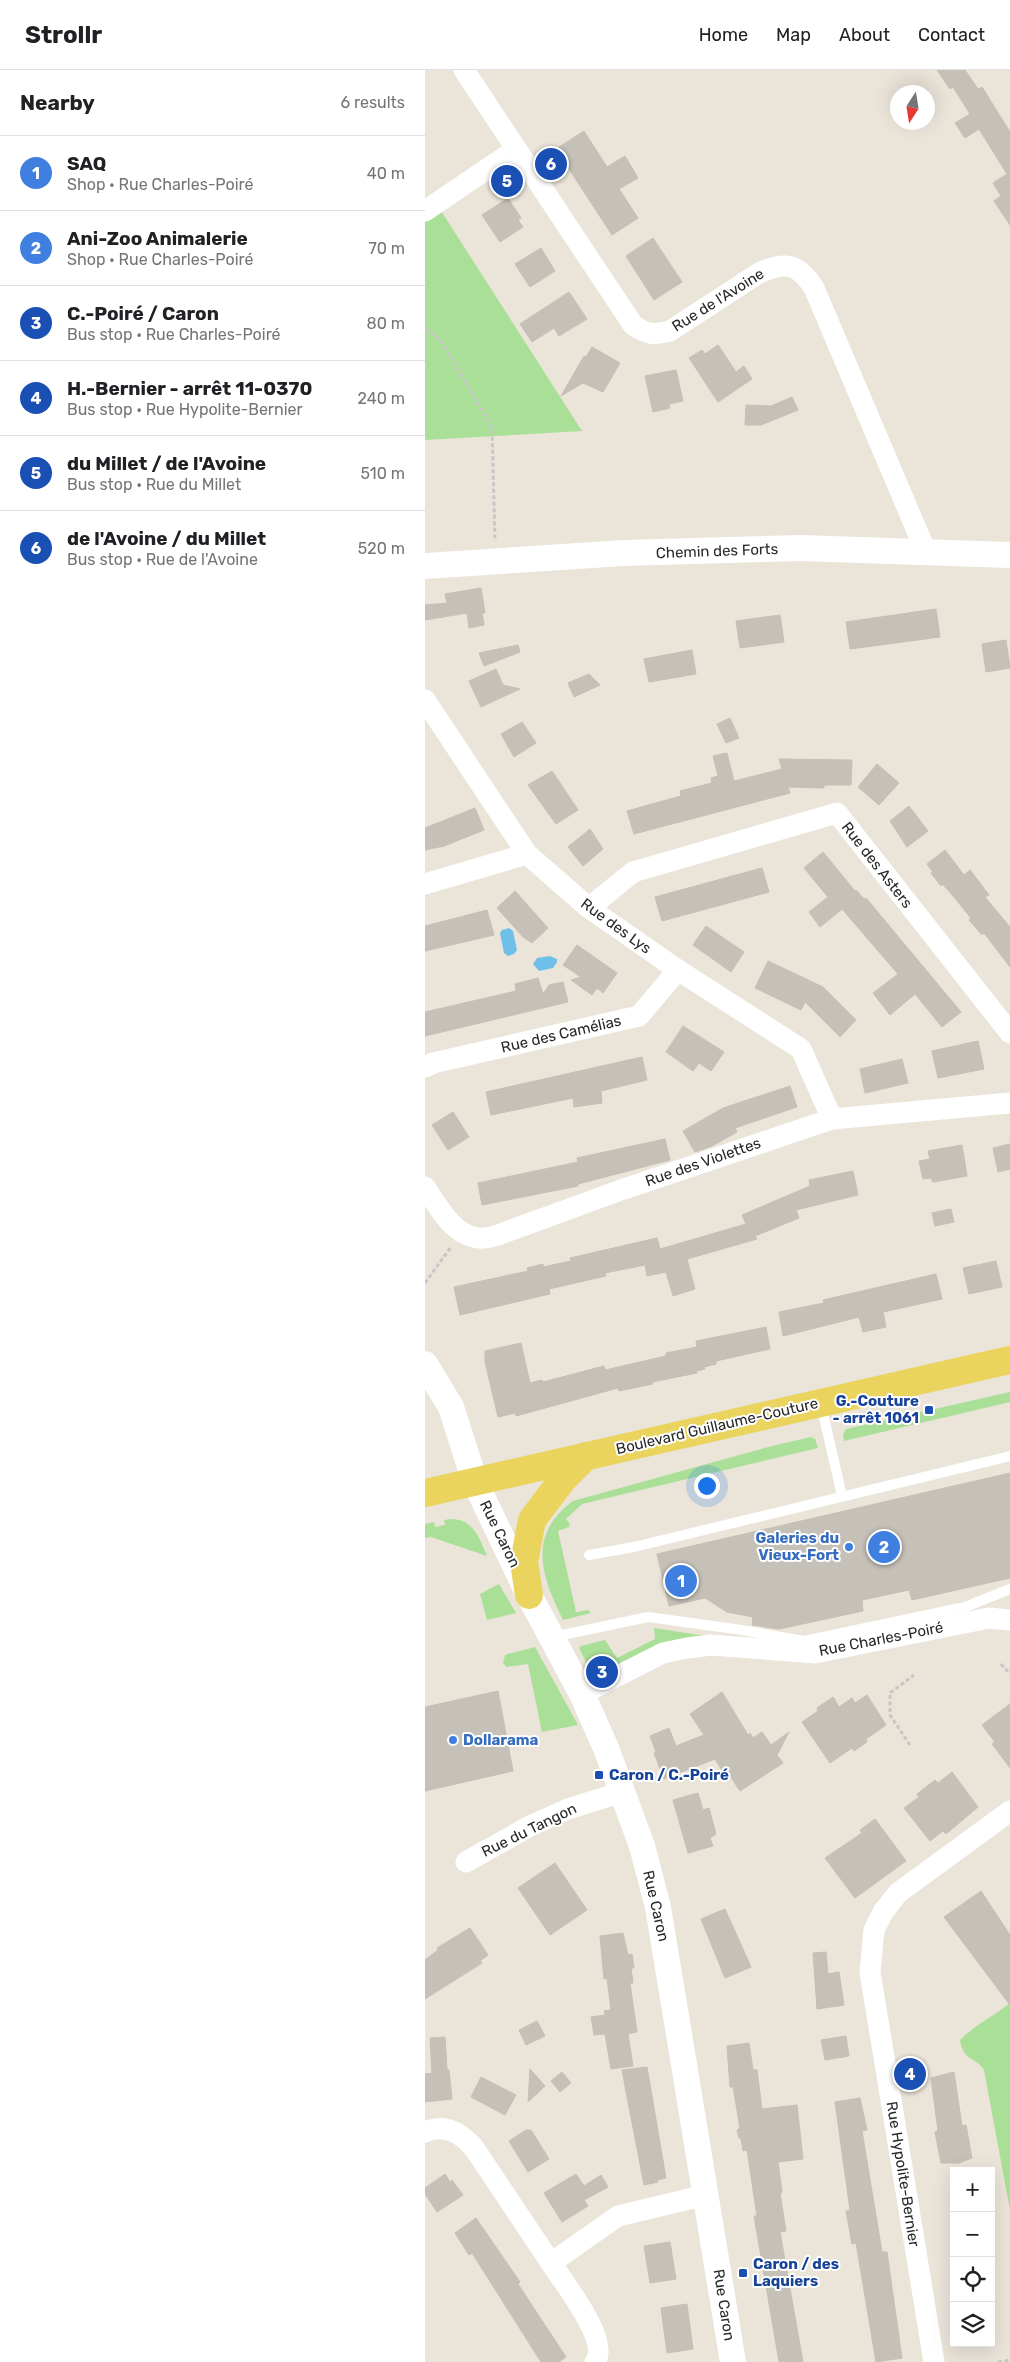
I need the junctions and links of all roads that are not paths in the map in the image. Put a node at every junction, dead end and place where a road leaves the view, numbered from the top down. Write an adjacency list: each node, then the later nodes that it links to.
1 (464, 70): 2 (street, Rue de l'Avoine)
2 (515, 150): 3 (street); 4 (street, Rue de l'Avoine)
3 (425, 211)
4 (926, 552): 5 (street, Chemin des Forts); 6 (street, Chemin des Forts)
5 (1010, 555)
6 (425, 566)
7 (426, 700): 8 (street, Rue des Lys)
8 (527, 854): 9 (street); 10 (street, Rue des Lys)
9 (425, 884)
10 (589, 908): 11 (street, Rue des Lys); 12 (street, Rue des Asters)
11 (679, 970): 13 (street, Rue des Camélias); 15 (street, Rue des Lys)
12 (1010, 1033)
13 (425, 1067)
14 (1010, 1103): 15 (street, Rue des Violettes)
15 (832, 1119): 16 (street, Rue des Violettes)
16 (425, 1187)
17 (1010, 1360): 19 (main road, Boulevard Guillaume-Couture)
18 (425, 1364): 22 (street, Rue Caron)
19 (821, 1403): 20 (main road, Boulevard Guillaume-Couture); 24 (lane)
20 (586, 1456): 22 (main road, Boulevard Guillaume-Couture); 27 (main road)
21 (1010, 1456): 24 (lane)
22 (475, 1482): 23 (main road, Boulevard Guillaume-Couture); 27 (street, Rue Caron)
23 (425, 1493)
24 (843, 1496): 25 (lane)
25 (589, 1555)
26 (1010, 1588): 29 (lane)
27 (529, 1595): 29 (street, Rue Caron)
28 (1010, 1620): 30 (street, Rue Charles-Poiré)
29 (552, 1638): 30 (street, Rue Caron)
30 (582, 1694): 31 (street, Rue Caron)
31 (621, 1792): 33 (street, Rue du Tangon); 35 (street, Rue Caron)
32 (1010, 1811): 39 (street, Rue Hypolite-Bernier)
33 (466, 1862)
34 (425, 2132): 36 (street)
35 (706, 2195): 36 (street); 38 (street, Rue Caron)
36 (551, 2263): 37 (street)
37 (595, 2362)
38 (733, 2362)
39 (934, 2362)

